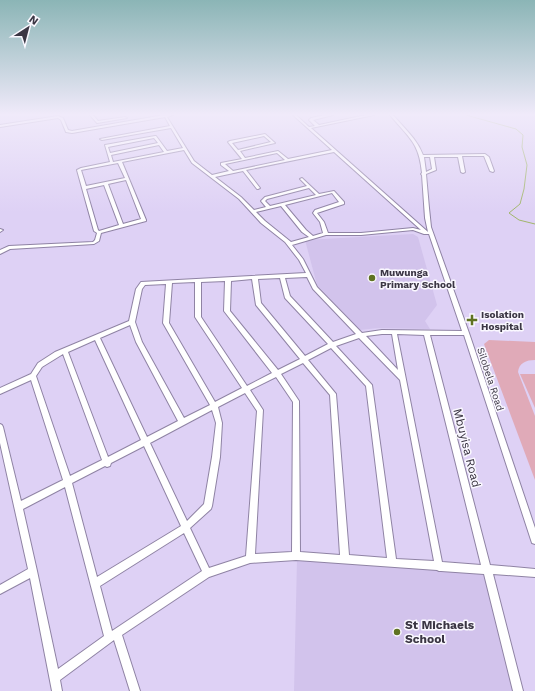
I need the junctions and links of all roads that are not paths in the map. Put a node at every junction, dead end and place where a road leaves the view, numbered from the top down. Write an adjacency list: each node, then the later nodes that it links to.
1 (106, 147): 12 (street)
2 (143, 147): 12 (street)
3 (162, 147): 11 (street)
4 (234, 147): 9 (street)
5 (254, 147): 9 (street)
6 (329, 147): 10 (street)
7 (417, 147): 13 (street, Silobela Road)
8 (185, 149): 11 (street); 25 (street)
9 (237, 151): 16 (street)
10 (333, 151): 17 (street); 39 (street)
11 (166, 153): 18 (street)
12 (109, 154): 19 (street)
13 (421, 156): 15 (street); 24 (street, Silobela Road)
14 (460, 156): 15 (street); 21 (street); 23 (street)
15 (432, 157): 24 (street)
16 (244, 159): 17 (street); 22 (street)
17 (287, 160): 20 (street)
18 (120, 162): 19 (street); 26 (street)
19 (112, 163): 30 (street)
20 (244, 170): 22 (street); 31 (street)
21 (492, 171)
22 (232, 172): 25 (street)
23 (464, 172)
24 (423, 174): 39 (street, Silobela Road)
25 (212, 176): 35 (street)
26 (127, 179): 28 (street); 36 (street)
27 (302, 179): 29 (street)
28 (106, 184): 30 (street); 36 (street)
29 (310, 187): 32 (street); 34 (street)
30 (84, 188): 37 (street)
31 (258, 188)
32 (318, 195): 33 (street); 38 (street)
33 (282, 204): 34 (street); 40 (street)
34 (269, 208): 35 (street)
35 (253, 212): 41 (street)
36 (121, 226): 37 (street)
37 (99, 232): 42 (street)
38 (326, 234): 39 (street); 40 (street)
39 (429, 234): 52 (street, Silobela Road)
40 (313, 238): 41 (street)
41 (290, 244): 43 (street)
42 (0, 252)
43 (309, 275): 44 (street); 53 (street)
44 (282, 277): 46 (street); 55 (street)
45 (228, 279): 46 (street); 47 (street); 58 (street)
46 (255, 279): 57 (street)
47 (198, 281): 48 (street); 61 (street)
48 (169, 282): 49 (street); 63 (street)
49 (132, 322): 54 (street); 64 (street)
50 (394, 332): 51 (street); 53 (street); 60 (street)
51 (426, 332): 52 (street); 78 (street, Mbuyisa Road)
52 (466, 332): 72 (street, Silobela Road)
53 (360, 335): 55 (street); 60 (street)
54 (97, 338): 56 (street); 66 (street)
55 (332, 345): 57 (street); 76 (street)
56 (65, 351): 59 (street); 68 (street)
57 (306, 359): 58 (street); 75 (street)
58 (277, 374): 61 (street); 73 (street)
59 (33, 376): 62 (street); 69 (street)
60 (403, 379): 77 (street)
61 (247, 389): 63 (street); 74 (street)
62 (0, 391)
63 (214, 406): 64 (street); 71 (street)
64 (182, 422): 66 (street)
65 (0, 426): 67 (street)
66 (145, 441): 68 (street); 71 (street)
67 (1, 442): 70 (street)
68 (107, 462): 69 (street)
69 (68, 483): 70 (street); 82 (street)
70 (18, 507): 79 (street)
71 (186, 527): 80 (street); 82 (street)
72 (535, 540)
73 (296, 556): 74 (street); 75 (street)
74 (250, 559): 80 (street)
75 (345, 559): 76 (street)
76 (392, 563): 77 (street)
77 (439, 567): 78 (street)
78 (487, 570): 81 (street); 88 (street, Mbuyisa Road)
79 (33, 571): 83 (street); 85 (street)
80 (207, 573): 84 (street)
81 (535, 573)
82 (95, 584): 84 (street)
83 (0, 590)
84 (113, 635): 85 (street); 87 (street)
85 (55, 677): 86 (street)
86 (58, 691)
87 (135, 691)
88 (518, 691)

